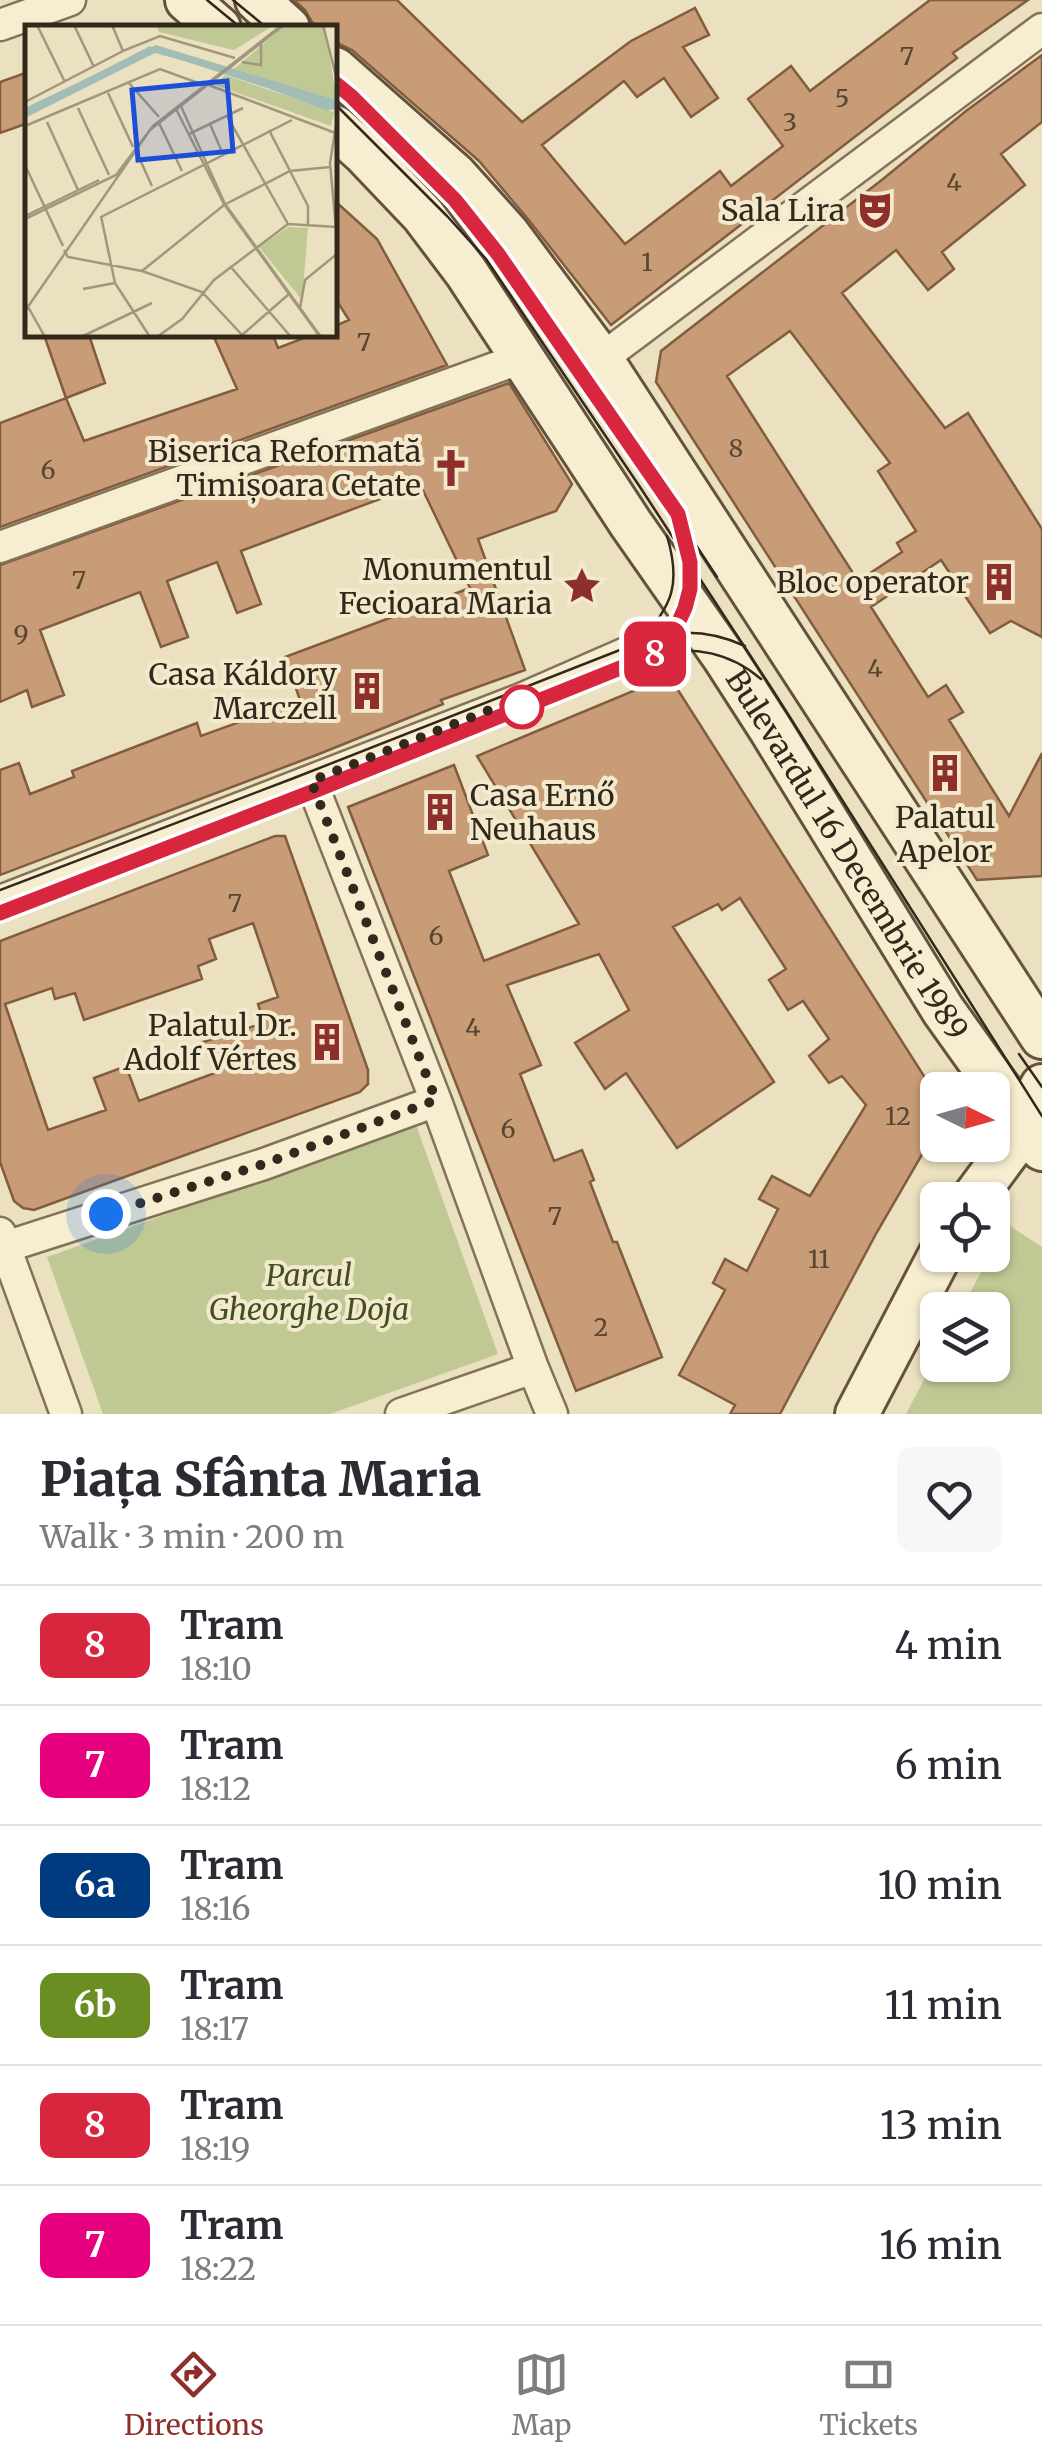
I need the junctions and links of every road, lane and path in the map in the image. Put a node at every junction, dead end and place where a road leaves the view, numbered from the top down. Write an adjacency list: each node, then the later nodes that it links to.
1 (70, 0): 4 (street)
2 (188, 0): 5 (main road)
3 (257, 0): 6 (main road)
4 (0, 25)
5 (216, 25)
6 (285, 25)
7 (1042, 28): 11 (street)
8 (338, 71): 11 (main road, Bulevardul 16 Decembrie 1989)
9 (338, 130): 10 (main road, Bulevardul 16 Decembrie 1989)
10 (522, 358): 12 (street); 13 (main road, Bulevardul 16 Decembrie 1989)
11 (602, 359): 16 (main road, Bulevardul 16 Decembrie 1989)
12 (0, 547)
13 (699, 621): 14 (street); 18 (main road, Bulevardul 16 Decembrie 1989)
14 (311, 781): 15 (street); 17 (street)
15 (0, 901)
16 (1037, 1029): 18 (main road)
17 (436, 1100): 20 (street); 22 (street)
18 (1020, 1111): 19 (main road)
19 (985, 1182)
20 (2, 1240): 23 (street)
21 (931, 1272): 26 (main road)
22 (533, 1368): 24 (street); 25 (street)
23 (66, 1414)
24 (400, 1414)
25 (552, 1414)
26 (857, 1414)

